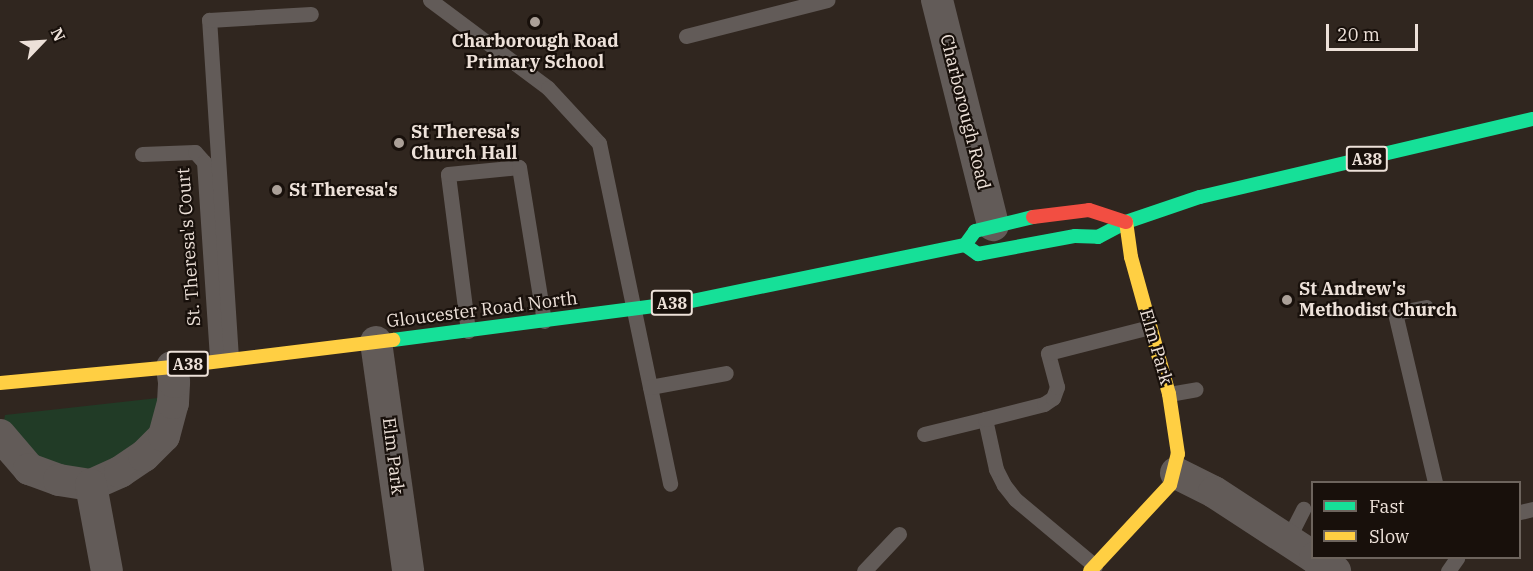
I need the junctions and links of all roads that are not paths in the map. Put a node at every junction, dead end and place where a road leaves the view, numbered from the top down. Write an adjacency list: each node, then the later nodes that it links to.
1 (430, 0): 12 (lane)
2 (827, 0): 5 (lane)
3 (937, 0): 9 (street, Charborough Road)
4 (310, 14): 17 (lane)
5 (686, 36)
6 (1533, 119): 8 (main road, Gloucester Road North / A38)
7 (142, 154): 17 (lane, St. Theresa's Court)
8 (1126, 222): 9 (main road, Gloucester Road North / A38); 10 (main road, Gloucester Road North / A38); 14 (main road, Elm Park)
9 (993, 225): 10 (main road, Gloucester Road North / A38)
10 (965, 245): 12 (main road, Gloucester Road North / A38)
11 (1426, 307): 28 (lane)
12 (633, 308): 13 (main road, Gloucester Road North / A38); 21 (lane)
13 (544, 321): 15 (main road, Gloucester Road North / A38); 15 (lane)
14 (1150, 327): 23 (main road, Elm Park); 24 (lane)
15 (468, 331): 16 (main road, Gloucester Road North / A38)
16 (376, 342): 17 (main road, Gloucester Road North / A38); 37 (street, Elm Park)
17 (224, 359): 18 (main road, Gloucester Road North / A38)
18 (172, 367): 20 (main road, Gloucester Road North / A38); 30 (street)
19 (726, 373): 21 (lane)
20 (0, 383)
21 (650, 387): 29 (lane)
22 (1196, 389): 23 (lane)
23 (1169, 394): 27 (main road, Elm Park)
24 (985, 419): 25 (lane); 35 (lane)
25 (924, 434)
26 (0, 435): 30 (street)
27 (1176, 473): 33 (street); 35 (main road, Elm Park)
28 (1435, 481)
29 (670, 484)
30 (91, 485): 36 (street)
31 (1303, 509): 33 (lane)
32 (899, 534): 38 (lane)
33 (1305, 551)
34 (1317, 559): 39 (street)
35 (1093, 568)
36 (107, 571)
37 (408, 571)
38 (864, 571)
39 (1335, 571)

